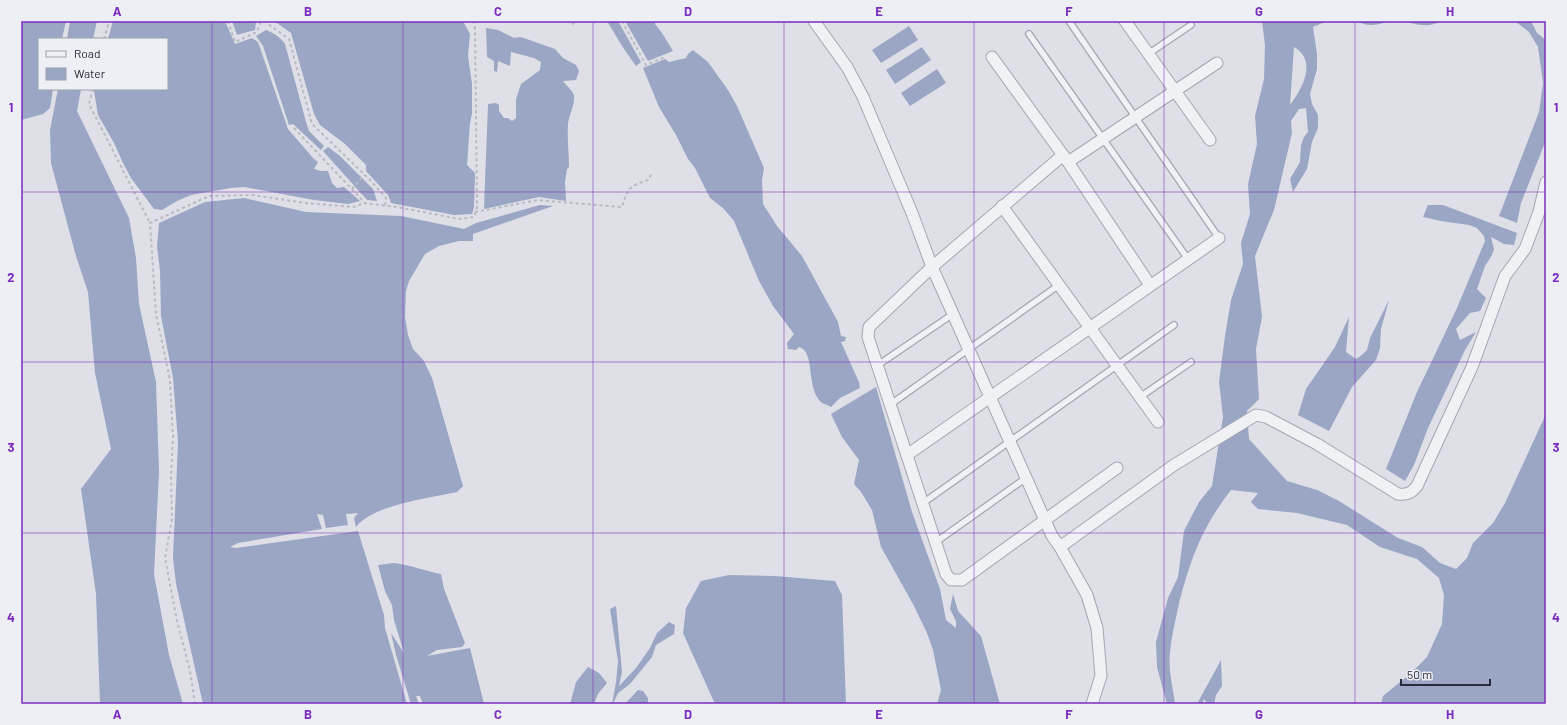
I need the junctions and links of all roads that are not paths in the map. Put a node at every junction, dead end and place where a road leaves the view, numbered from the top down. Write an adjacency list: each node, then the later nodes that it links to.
1 (814, 21): 18 (street)
2 (1069, 21): 10 (lane)
3 (1125, 21): 6 (street)
4 (1191, 25): 6 (lane)
5 (1029, 34): 11 (lane)
6 (1148, 54): 9 (street)
7 (992, 57): 13 (street)
8 (1217, 63): 9 (street)
9 (1174, 91): 10 (street); 12 (street)
10 (1136, 117): 11 (street); 16 (lane)
11 (1103, 139): 13 (street); 17 (lane)
12 (1210, 140)
13 (1066, 159): 15 (street); 20 (street)
14 (1546, 182): 39 (street)
15 (1002, 206): 18 (street); 19 (street)
16 (1219, 238): 17 (street)
17 (1188, 259): 20 (street)
18 (932, 267): 21 (street); 27 (street)
19 (1059, 285): 23 (street); 24 (lane)
20 (1150, 285): 23 (street)
21 (953, 314): 24 (street); 27 (lane)
22 (1174, 325): 26 (lane)
23 (1089, 327): 26 (street); 28 (street)
24 (968, 349): 28 (street); 30 (lane)
25 (1191, 362): 29 (lane)
26 (1116, 364): 29 (street); 32 (lane)
27 (878, 365): 30 (street)
28 (989, 397): 32 (street); 33 (street)
29 (1140, 397): 31 (street)
30 (890, 404): 33 (street)
31 (1158, 422)
32 (1009, 441): 35 (street); 36 (lane)
33 (907, 455): 36 (street)
34 (1117, 468): 37 (street)
35 (1026, 478): 37 (street); 38 (lane)
36 (923, 503): 38 (street)
37 (1045, 520): 38 (street); 39 (street)
38 (936, 542)
39 (1060, 547): 40 (street)
40 (1092, 704)

